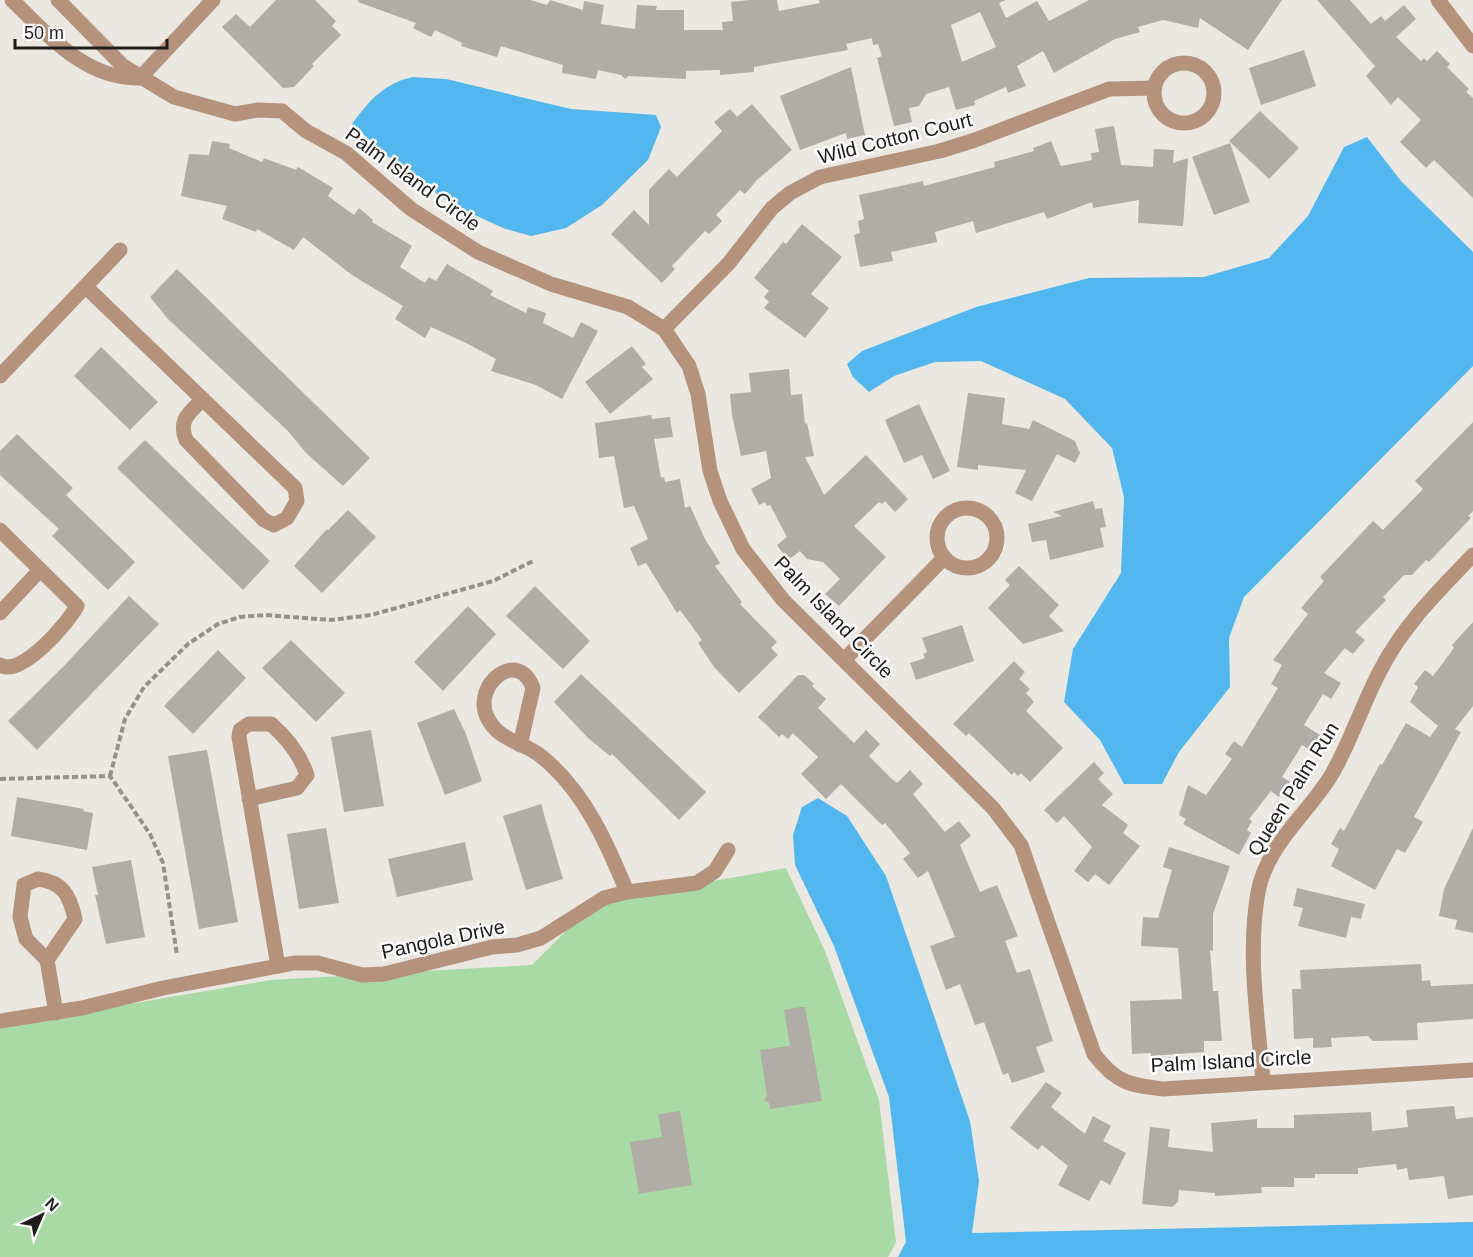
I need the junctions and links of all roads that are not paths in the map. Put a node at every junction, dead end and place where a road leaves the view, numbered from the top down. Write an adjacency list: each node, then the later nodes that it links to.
1 (12, 0): 6 (street, Palm Island Circle)
2 (58, 0): 6 (street)
3 (213, 0): 6 (street)
4 (1438, 0): 5 (street)
5 (1473, 46)
6 (140, 78): 10 (street, Palm Island Circle)
7 (1154, 88): 7 (street); 10 (street, Wild Cotton Court)
8 (120, 250): 9 (street)
9 (86, 286): 11 (street); 12 (street)
10 (664, 329): 18 (street, Palm Island Circle)
11 (0, 376)
12 (203, 399): 12 (street)
13 (0, 530): 16 (street)
14 (1473, 555): 29 (street, Queen Palm Run)
15 (944, 558): 18 (street)
16 (40, 570): 17 (street); 19 (street)
17 (0, 613)
18 (845, 659): 29 (street, Palm Island Circle)
19 (0, 665)
20 (520, 745): 20 (street); 23 (street)
21 (249, 799): 21 (street); 25 (street)
22 (728, 850): 23 (street, Pangola Drive)
23 (627, 892): 25 (street, Pangola Drive)
24 (47, 960): 24 (street); 26 (street)
25 (278, 966): 26 (street, Pangola Drive)
26 (56, 1012): 27 (street, Pangola Drive)
27 (0, 1021)
28 (1473, 1070): 29 (street, Palm Island Circle)
29 (1263, 1082)

